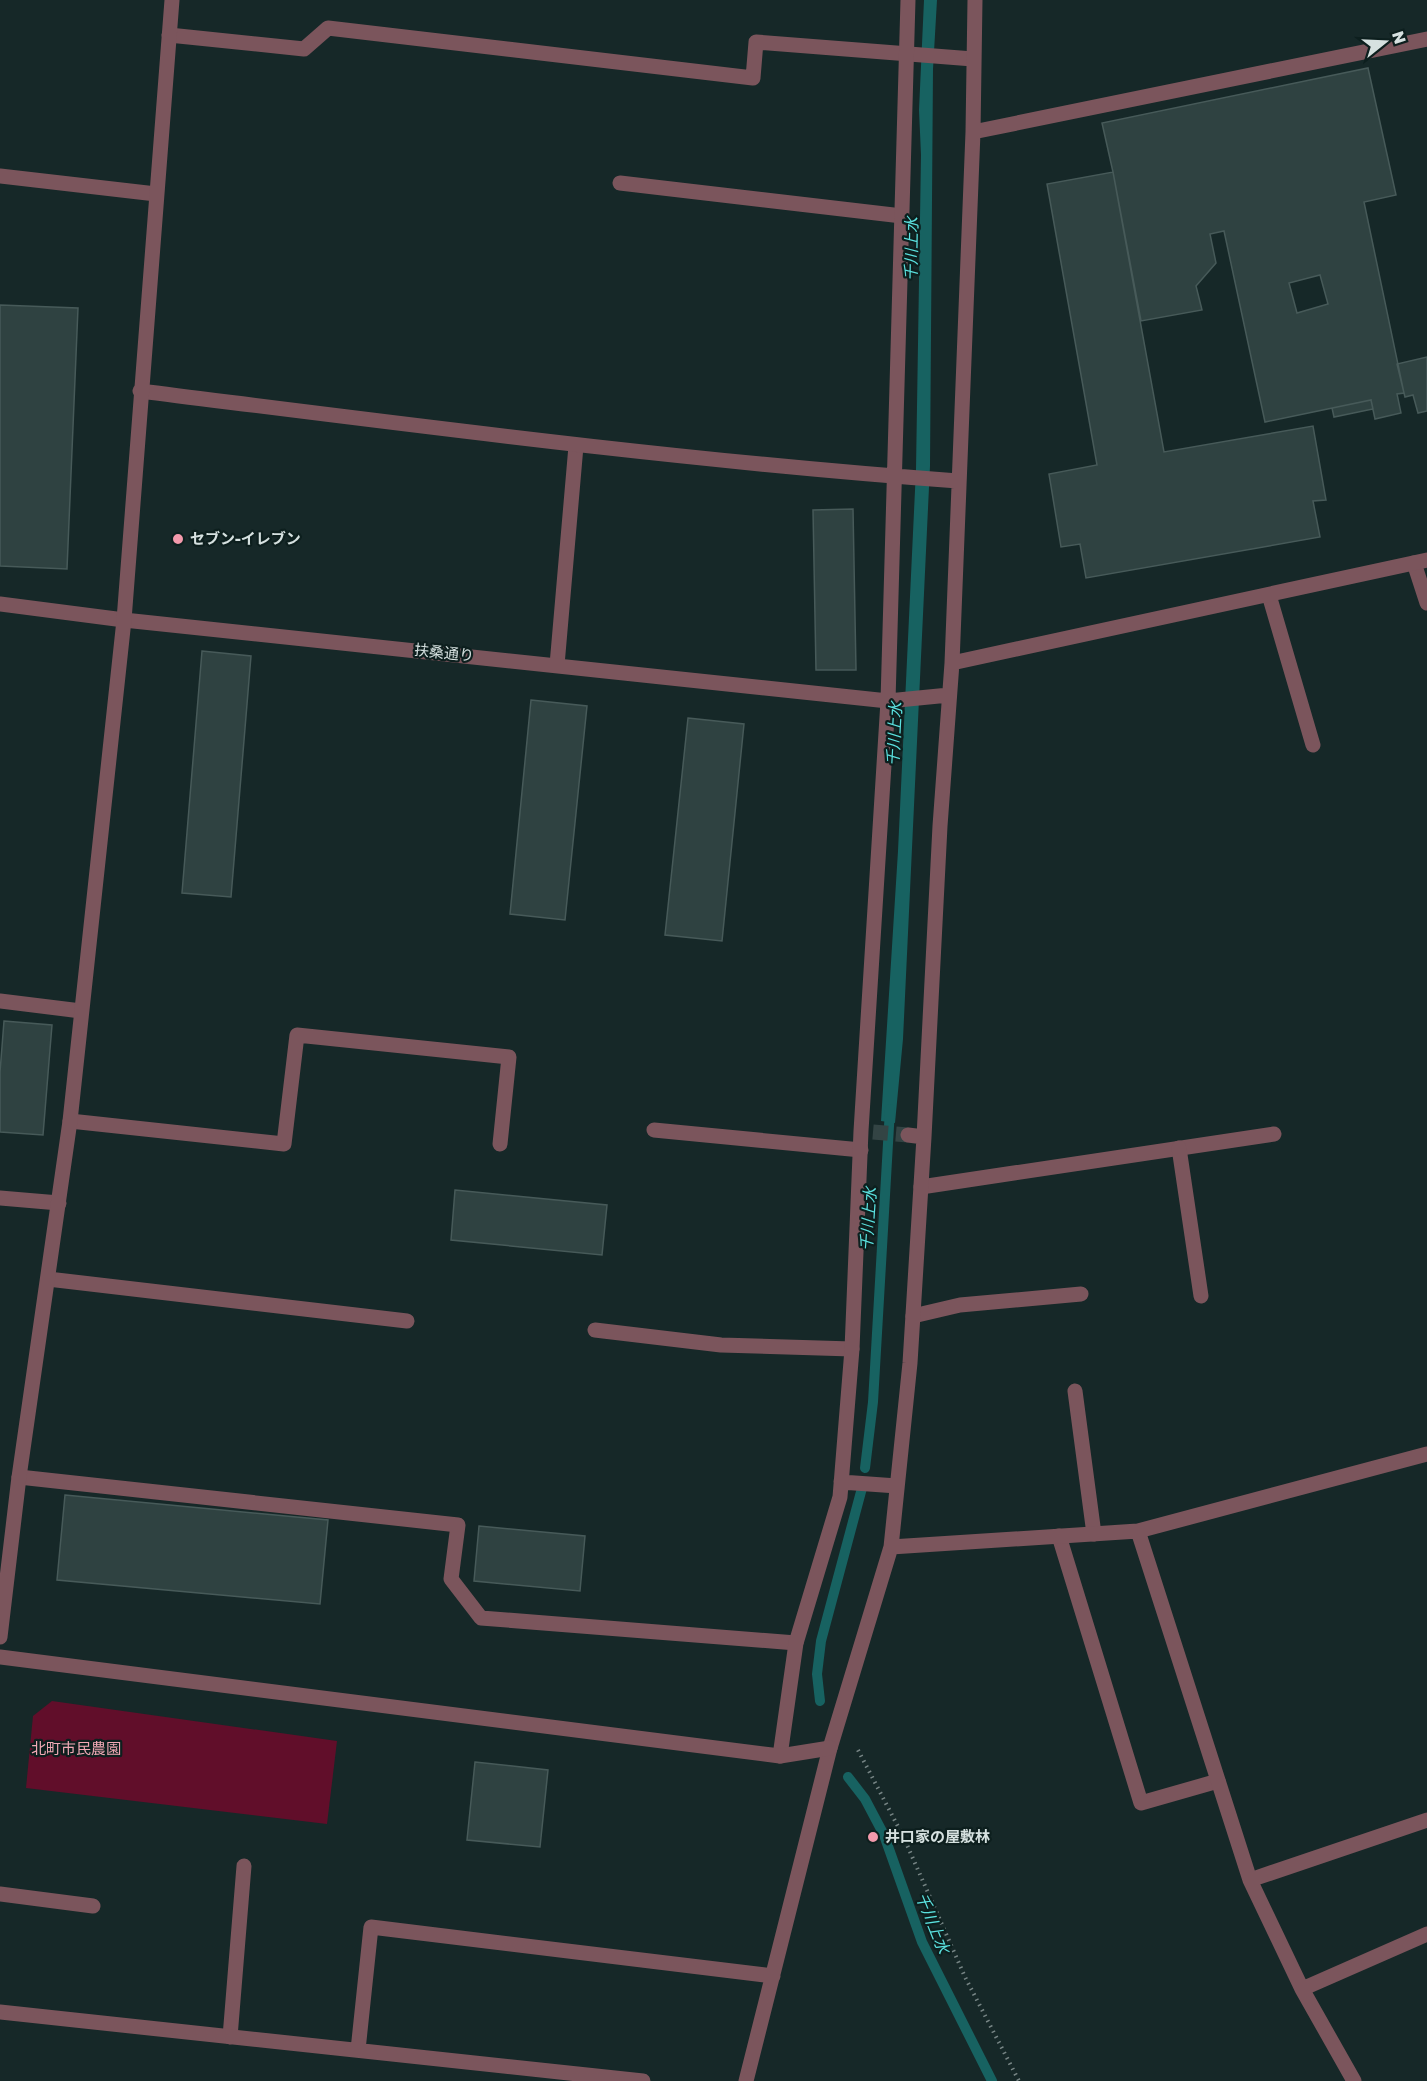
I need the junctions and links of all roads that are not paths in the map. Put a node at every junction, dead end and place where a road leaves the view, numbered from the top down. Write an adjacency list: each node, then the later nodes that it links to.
1 (172, 0): 4 (street)
2 (908, 0): 6 (street)
3 (975, 0): 7 (street)
4 (170, 35): 6 (street); 11 (street)
5 (1427, 39): 8 (street)
6 (907, 53): 7 (street); 12 (street)
7 (973, 59): 8 (street)
8 (973, 132): 16 (street)
9 (0, 176): 11 (street)
10 (620, 183): 12 (street)
11 (156, 194): 13 (street)
12 (902, 216): 15 (street)
13 (140, 391): 14 (street); 21 (street)
14 (576, 446): 15 (street); 23 (street)
15 (896, 478): 16 (street); 25 (street)
16 (952, 481): 22 (street)
17 (1420, 562): 18 (street); 19 (street)
18 (1269, 595): 22 (street); 26 (street)
19 (1427, 603)
20 (0, 604): 21 (street, 扶桑通り)
21 (124, 620): 23 (street, 扶桑通り); 28 (street)
22 (952, 663): 24 (street)
23 (557, 665): 25 (street, 扶桑通り)
24 (949, 695): 25 (street, 扶桑通り); 33 (street)
25 (888, 701): 36 (street)
26 (1313, 746)
27 (0, 1001): 28 (street)
28 (81, 1011): 29 (street)
29 (70, 1121): 34 (street); 39 (street)
30 (654, 1130): 36 (street)
31 (1274, 1134): 35 (street)
32 (908, 1135): 33 (street)
33 (924, 1137): 37 (street)
34 (500, 1144)
35 (1179, 1148): 37 (street); 42 (street)
36 (861, 1150): 46 (street)
37 (921, 1187): 43 (street)
38 (0, 1198): 39 (street)
39 (58, 1203): 40 (street)
40 (48, 1280): 44 (street); 49 (street)
41 (1081, 1294): 43 (street)
42 (1200, 1296)
43 (913, 1316): 51 (street)
44 (407, 1322)
45 (595, 1330): 46 (street)
46 (852, 1349): 50 (street)
47 (1075, 1391): 53 (street)
48 (1427, 1454): 52 (street)
49 (19, 1477): 56 (street); 57 (street)
50 (841, 1482): 51 (street); 57 (street)
51 (897, 1486): 55 (street)
52 (1138, 1531): 53 (street); 61 (street)
53 (1094, 1534): 54 (street)
54 (1059, 1536): 55 (street); 61 (street)
55 (891, 1547): 59 (street)
56 (0, 1637)
57 (796, 1643): 60 (street)
58 (0, 1657): 60 (street)
59 (830, 1748): 60 (street); 68 (street)
60 (780, 1756)
61 (1218, 1781): 64 (street)
62 (1427, 1820): 64 (street)
63 (244, 1866): 71 (street)
64 (1250, 1880): 69 (street)
65 (0, 1894): 66 (street)
66 (93, 1906)
67 (1427, 1935): 69 (street)
68 (773, 1976): 72 (street); 74 (street)
69 (1302, 1989): 75 (street)
70 (0, 2012): 71 (street)
71 (230, 2037): 72 (street)
72 (358, 2050): 73 (street)
73 (643, 2081)
74 (746, 2081)
75 (1354, 2081)

